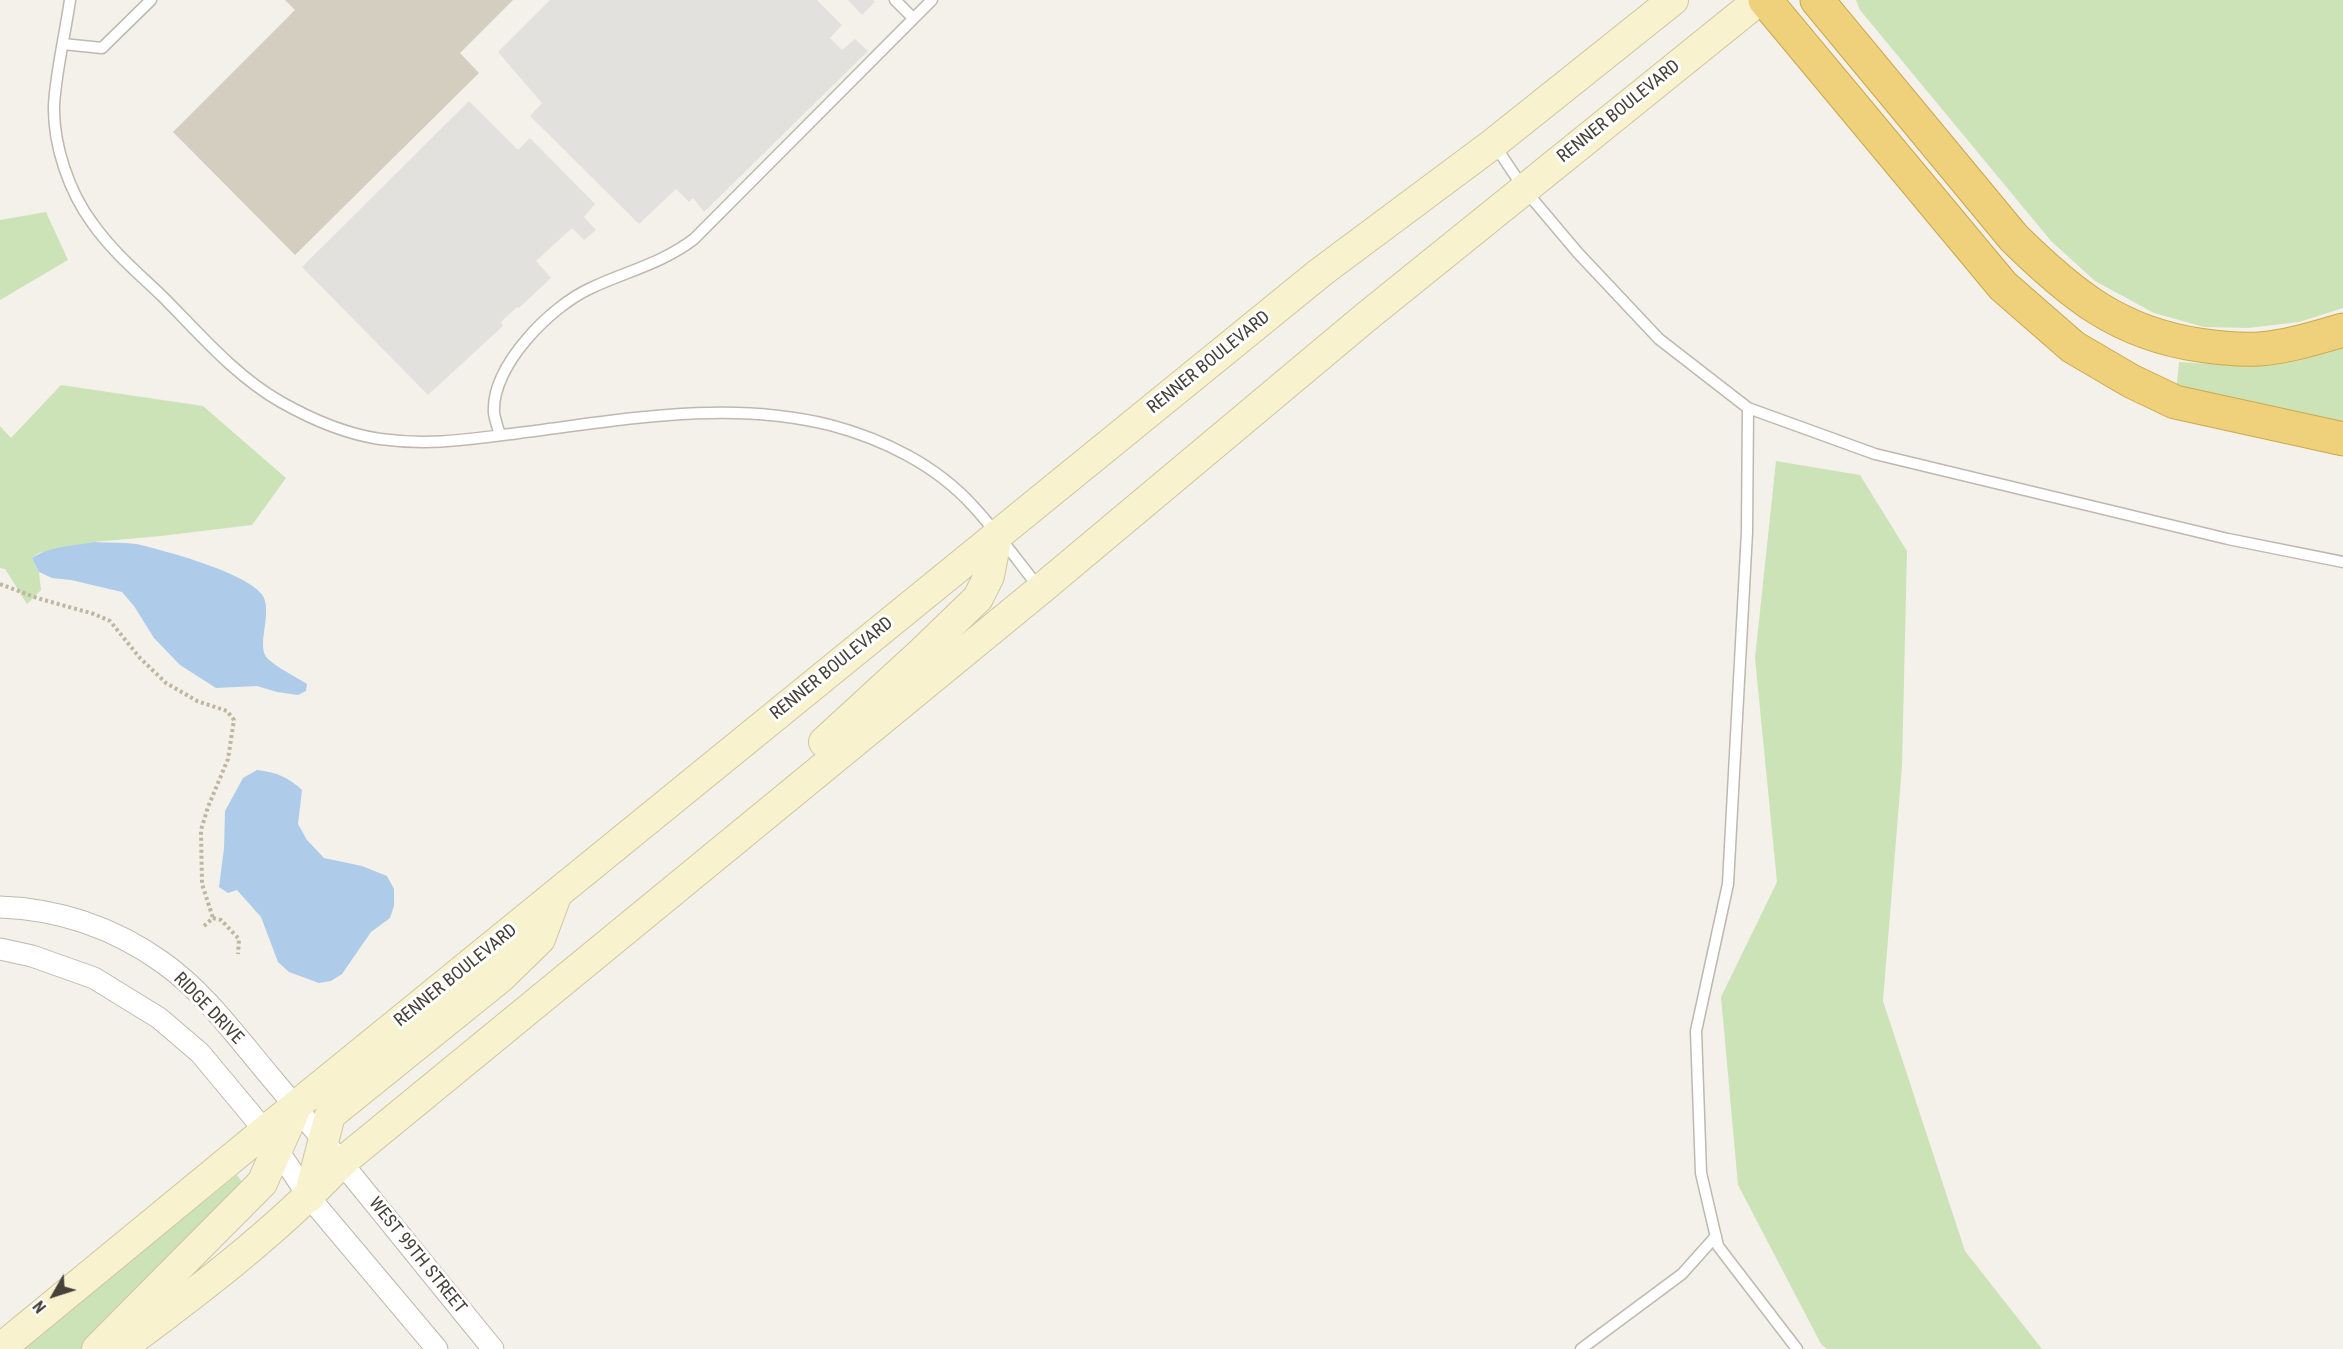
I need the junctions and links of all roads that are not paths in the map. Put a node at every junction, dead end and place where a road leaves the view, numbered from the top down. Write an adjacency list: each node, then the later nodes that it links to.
1 (70, 0): 10 (lane)
2 (151, 0): 10 (lane)
3 (895, 0): 9 (lane)
4 (932, 0): 9 (lane)
5 (1673, 0): 11 (main road, RENNER BOULEVARD)
6 (1759, 0): 12 (main road, RENNER BOULEVARD)
7 (1764, 0): 16 (highway)
8 (1817, 0): 13 (highway)
9 (913, 18): 15 (lane)
10 (63, 44): 15 (lane)
11 (1494, 143): 12 (lane); 17 (main road, RENNER BOULEVARD)
12 (1524, 189): 14 (lane); 19 (main road, RENNER BOULEVARD)
13 (2343, 330)
14 (1748, 408): 18 (lane); 29 (lane)
15 (500, 435): 17 (lane)
16 (2343, 439)
17 (997, 535): 19 (lane); 20 (main road); 21 (main road, RENNER BOULEVARD)
18 (2343, 562)
19 (1041, 589): 20 (main road, RENNER BOULEVARD)
20 (712, 858): 27 (main road, RENNER BOULEVARD)
21 (557, 894): 24 (main road, RENNER BOULEVARD); 26 (main road)
22 (0, 907): 24 (street, RIDGE DRIVE)
23 (0, 949): 25 (street, RIDGE DRIVE)
24 (296, 1107): 25 (main road, RENNER BOULEVARD); 26 (street, RIDGE DRIVE)
25 (271, 1140): 28 (street, RIDGE DRIVE); 30 (main road, RENNER BOULEVARD); 31 (main road)
26 (322, 1140): 27 (street, RIDGE DRIVE); 28 (main road)
27 (341, 1163): 28 (main road, RENNER BOULEVARD); 34 (street, WEST 99TH STREET)
28 (309, 1197): 32 (main road, RENNER BOULEVARD); 33 (street)
29 (1716, 1236): 35 (lane); 36 (lane)
30 (0, 1349)
31 (97, 1349)
32 (120, 1349)
33 (437, 1349)
34 (493, 1349)
35 (1581, 1349)
36 (1797, 1349)

